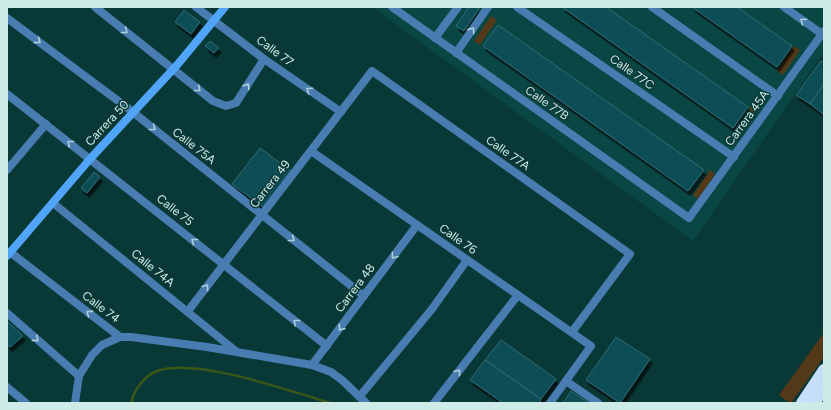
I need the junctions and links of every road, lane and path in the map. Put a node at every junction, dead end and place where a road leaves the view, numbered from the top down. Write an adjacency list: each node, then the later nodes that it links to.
1 (95, 7): 16 (street, one-way to 16)
2 (196, 7): 11 (street, Calle 77)
3 (225, 7): 11 (street, Carrera 50)
4 (392, 7): 13 (street, Calle 77B)
5 (458, 7): 13 (street)
6 (488, 7): 14 (street, one-way to 6)
7 (517, 7): 24 (street, Calle 77C)
8 (652, 7): 19 (street)
9 (784, 7): 12 (street, one-way to 9)
10 (7, 18): 21 (street, Calle 75A, one-way to 21)
11 (214, 21): 15 (street, Calle 77); 16 (street, Carrera 50)
12 (823, 33): 19 (street, Carrera 45A)
13 (435, 38): 14 (street, Calle 77B)
14 (456, 53): 29 (street, Calle 77B)
15 (264, 59): 16 (street, one-way to 15); 20 (street, Calle 77, one-way to 15)
16 (173, 68): 21 (street, Carrera 50)
17 (372, 71): 20 (street, Carrera 49); 39 (street, Calle 77A)
18 (7, 94): 22 (street, Calle 75)
19 (778, 96): 24 (street, Carrera 45A)
20 (341, 112): 23 (street, Carrera 49)
21 (133, 113): 25 (street, Carrera 50); 28 (street, Calle 75A, one-way to 28)
22 (46, 124): 25 (street, Calle 75, one-way to 22); 26 (street)
23 (311, 151): 28 (street, Carrera 49); 30 (street, Calle 76)
24 (734, 157): 29 (street, Carrera 45A)
25 (90, 159): 27 (street, Carrera 50); 33 (street, Calle 75, one-way to 25)
26 (7, 170)
27 (53, 203): 31 (street, Carrera 50); 36 (street, Calle 74A)
28 (262, 215): 33 (street, Carrera 49); 35 (street, Calle 75A, one-way to 35)
29 (689, 218)
30 (417, 225): 32 (street, Calle 76); 35 (street, Carrera 48, one-way to 35)
31 (9, 254): 40 (street, Calle 74, one-way to 31)
32 (467, 260): 34 (street, Calle 76); 50 (street)
33 (224, 264): 36 (street, Carrera 49, one-way to 33); 42 (street, Calle 75, one-way to 33)
34 (518, 295): 39 (street, Calle 76); 53 (street, one-way to 34)
35 (364, 296): 42 (street, Carrera 48, one-way to 42)
36 (188, 311): 38 (street, Calle 74A)
37 (7, 313): 46 (street, one-way to 46)
38 (209, 330): 41 (street); 43 (street, Calle 74A)
39 (572, 332): 47 (street, Calle 76)
40 (120, 336): 41 (street, Calle 74); 46 (street)
41 (207, 346): 43 (street, Calle 74)
42 (326, 346): 44 (street, Carrera 48)
43 (238, 353): 44 (street)
44 (312, 365): 50 (street)
45 (824, 370): 56 (highway)
46 (79, 376): 52 (street)
47 (566, 381): 54 (street); 55 (street)
48 (7, 387): 51 (street)
49 (824, 388): 57 (highway)
50 (363, 400)
51 (26, 403)
52 (75, 403)
53 (434, 403)
54 (550, 403)
55 (598, 403)
56 (802, 403)
57 (814, 403)

